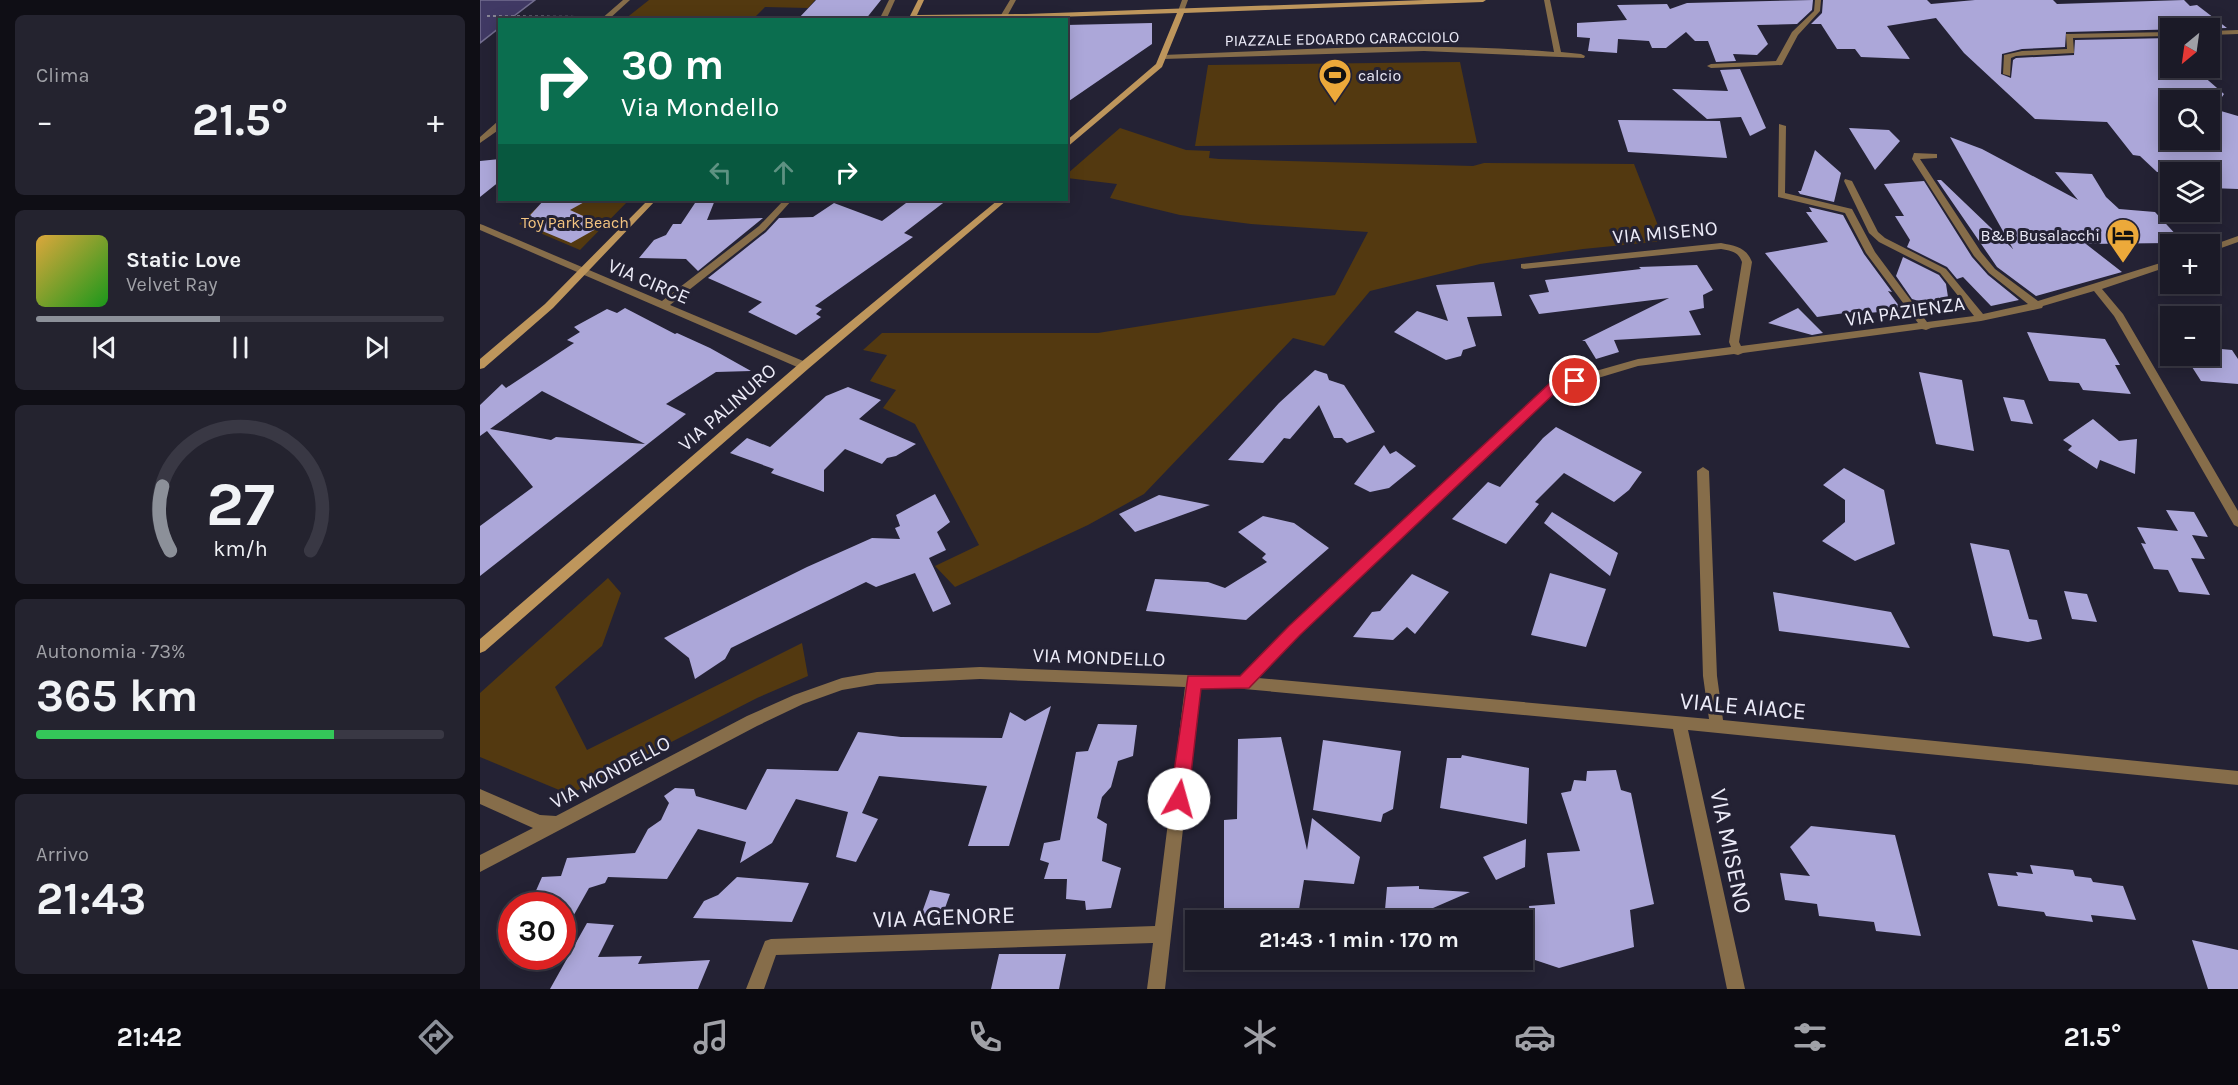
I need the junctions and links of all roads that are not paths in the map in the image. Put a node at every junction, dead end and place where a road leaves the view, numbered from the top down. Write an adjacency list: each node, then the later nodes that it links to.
1 (627, 0): 10 (street)
2 (892, 0): 11 (street)
3 (921, 0): 12 (main road)
4 (1013, 0): 13 (street)
5 (1185, 0): 9 (street)
6 (1483, 0): 9 (main road)
7 (1547, 0): 17 (street)
8 (1818, 0): 20 (street)
9 (1181, 10): 13 (main road); 19 (main road)
10 (605, 18)
11 (883, 18)
12 (912, 18): 13 (main road)
13 (1002, 18)
14 (2238, 32): 15 (street)
15 (2220, 33)
16 (2160, 34): 21 (street)
17 (1558, 54): 18 (street, PIAZZALE EDOARDO CARACCIOLO); 19 (street, PIAZZALE EDOARDO CARACCIOLO)
18 (1581, 56)
19 (1163, 57): 25 (main road)
20 (1711, 66)
21 (2007, 74)
22 (498, 126): 24 (street)
23 (1782, 126): 41 (street)
24 (480, 141)
25 (1068, 144)
26 (1934, 156): 39 (street)
27 (1848, 181): 40 (street)
28 (651, 201): 36 (main road)
29 (787, 201): 38 (street)
30 (1002, 201): 44 (main road, VIA PALINURO)
31 (480, 227): 36 (street, VIA CIRCE)
32 (2238, 239): 33 (street)
33 (2220, 245)
34 (1524, 266): 42 (street, VIA MISENO)
35 (2160, 266): 37 (street, VIA PAZIENZA)
36 (583, 273): 38 (street, VIA CIRCE); 43 (main road)
37 (2097, 289): 39 (street, VIA PAZIENZA); 46 (street)
38 (662, 306): 44 (street, VIA CIRCE)
39 (2038, 306): 40 (street, VIA PAZIENZA)
40 (1981, 318): 41 (street, VIA PAZIENZA)
41 (1926, 327): 42 (street, VIA PAZIENZA)
42 (1738, 352): 49 (street, VIA PAZIENZA)
43 (480, 365)
44 (804, 366): 47 (main road, VIA PALINURO)
45 (1703, 471): 51 (street)
46 (2238, 522)
47 (480, 647)
48 (1194, 681): 49 (street, VIA MONDELLO); 54 (street, VIA MONDELLO); 56 (street)
49 (1244, 683): 50 (street, VIALE AIACE)
50 (1679, 723): 51 (street, VIALE AIACE); 59 (street, VIA MISENO)
51 (1717, 726): 52 (street, VIALE AIACE)
52 (2238, 778)
53 (480, 796): 54 (street)
54 (560, 821): 55 (street, VIA MONDELLO)
55 (483, 866)
56 (1163, 934): 57 (street, VIA AGENORE); 58 (street)
57 (755, 989)
58 (1156, 989)
59 (1736, 989)

